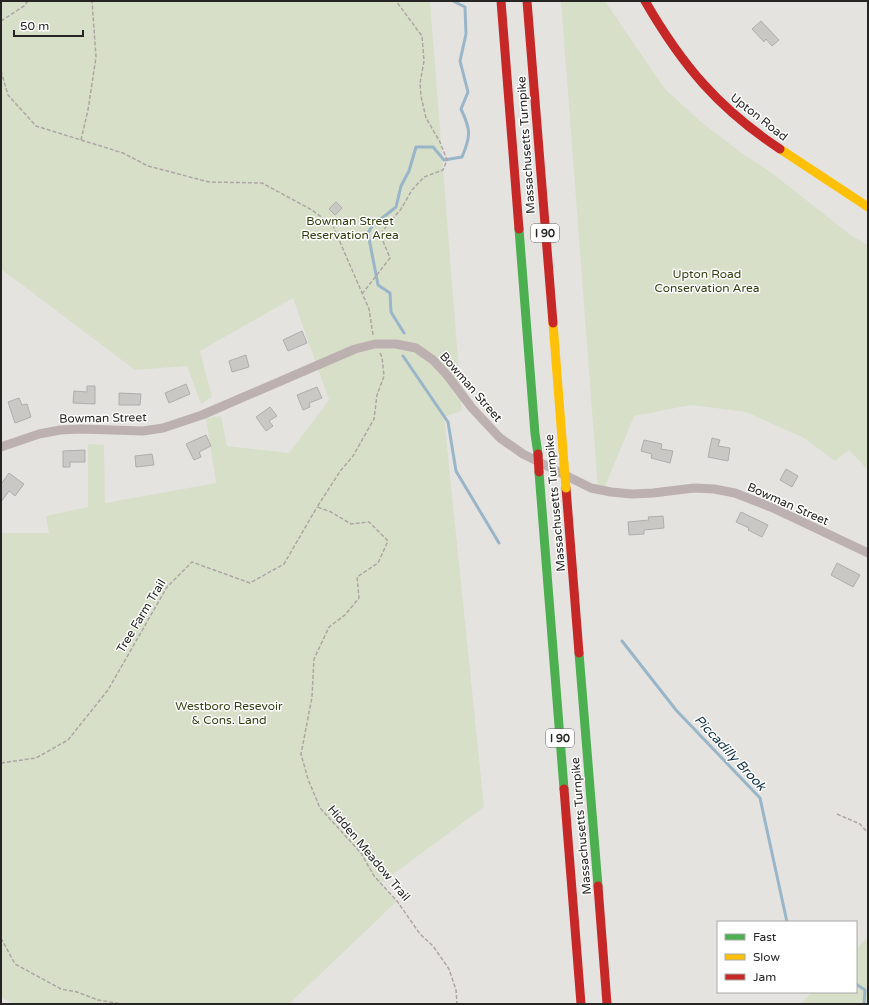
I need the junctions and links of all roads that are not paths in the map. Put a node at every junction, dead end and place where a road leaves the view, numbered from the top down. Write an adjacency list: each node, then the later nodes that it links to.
1 (501, 1): 7 (main road, Massachusetts Turnpike / I 90, bridge)
2 (527, 1): 8 (main road, Massachusetts Turnpike / I 90, bridge)
3 (645, 1): 4 (main road, Upton Road)
4 (868, 207)
5 (1, 447): 6 (street, Bowman Street)
6 (868, 553)
7 (581, 1004)
8 (607, 1004)

